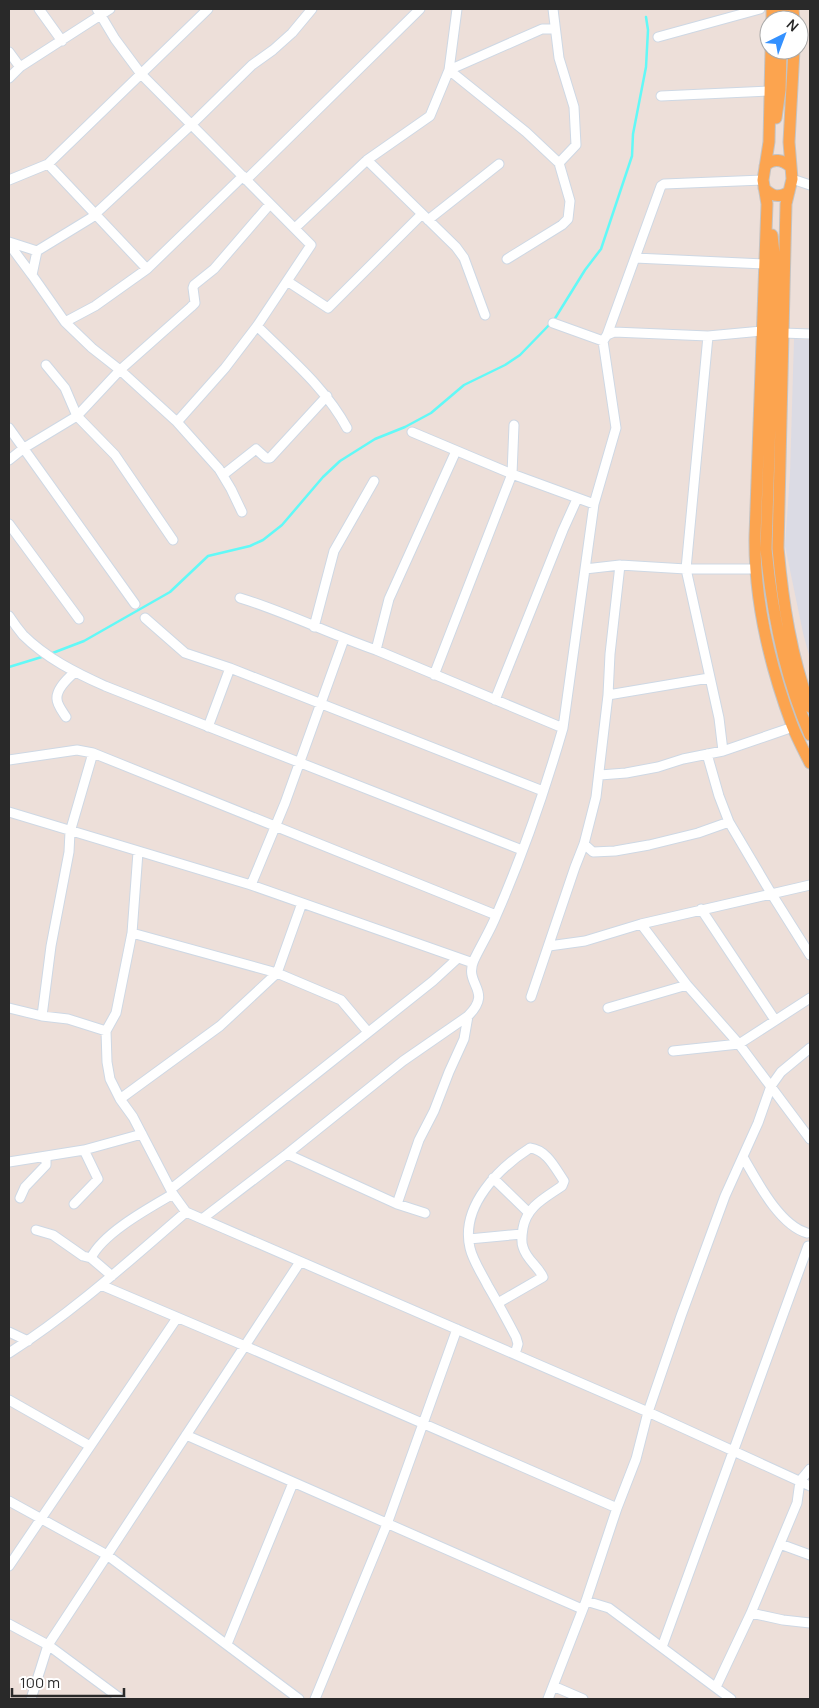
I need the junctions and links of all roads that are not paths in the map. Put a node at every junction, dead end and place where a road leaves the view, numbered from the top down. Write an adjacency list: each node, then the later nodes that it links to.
1 (39, 9): 12 (street)
2 (110, 9): 9 (street)
3 (208, 9): 19 (street)
4 (312, 9): 23 (street)
5 (420, 9): 31 (street)
6 (457, 9): 18 (street)
7 (553, 9): 10 (street)
8 (760, 9): 11 (street)
9 (99, 12): 12 (street); 19 (street)
10 (556, 29): 18 (street); 28 (street)
11 (658, 37)
12 (62, 41): 17 (street)
13 (9, 52): 17 (street)
14 (772, 60): 21 (main road)
15 (780, 60): 21 (main road)
16 (793, 60): 24 (main road)
17 (20, 68): 20 (street)
18 (449, 70): 25 (street); 28 (street)
19 (141, 74): 23 (street); 26 (street)
20 (9, 78)
21 (775, 91): 22 (street); 24 (main road); 29 (main road)
22 (661, 96)
23 (191, 125): 31 (street); 39 (street)
24 (789, 142): 30 (main road)
25 (367, 160): 40 (street); 41 (street)
26 (48, 164): 33 (street); 39 (street)
27 (499, 164): 40 (street)
28 (559, 164): 45 (street)
29 (765, 166): 30 (main road); 34 (main road)
30 (791, 167): 32 (main road)
31 (244, 178): 37 (street); 47 (street)
32 (792, 179): 35 (street); 36 (main road)
33 (9, 180)
34 (764, 184): 36 (main road); 44 (street); 46 (main road)
35 (810, 185)
36 (789, 192): 38 (main road)
37 (270, 204): 41 (street); 60 (street)
38 (786, 204): 46 (main road); 55 (main road)
39 (95, 214): 43 (street); 47 (street)
40 (425, 217): 49 (street); 50 (street)
41 (295, 228): 49 (street)
42 (9, 243): 43 (street); 48 (street)
43 (37, 251): 48 (street)
44 (635, 258): 46 (street); 58 (street)
45 (507, 259)
46 (770, 263): 54 (main road); 103 (main road)
47 (147, 269): 51 (street)
48 (32, 275): 51 (street)
49 (287, 281): 53 (street)
50 (485, 315)
51 (65, 322): 60 (street)
52 (553, 323): 58 (street)
53 (257, 326): 61 (street); 63 (street)
54 (762, 331): 57 (street); 82 (main road)
55 (783, 333): 56 (street); 98 (main road)
56 (810, 334)
57 (708, 336): 58 (street); 81 (street)
58 (605, 338): 75 (street)
59 (46, 365): 62 (street)
60 (120, 370): 62 (street); 63 (street)
61 (327, 396): 66 (street); 72 (street)
62 (77, 416): 68 (street); 78 (street)
63 (177, 422): 72 (street)
64 (514, 425): 71 (street)
65 (9, 428): 68 (street)
66 (347, 428)
67 (412, 432): 69 (street)
68 (24, 448): 70 (street); 84 (street)
69 (456, 452): 71 (street); 90 (street)
70 (9, 460)
71 (512, 474): 74 (street); 93 (street)
72 (223, 475): 76 (street)
73 (374, 481): 88 (street)
74 (577, 499): 75 (street); 96 (street)
75 (594, 504): 80 (street)
76 (242, 512)
77 (9, 524): 87 (street)
78 (173, 540)
79 (620, 565): 80 (street); 81 (street); 95 (street)
80 (585, 569): 102 (street)
81 (686, 569): 82 (street); 94 (street)
82 (756, 569): 101 (main road)
83 (240, 598): 88 (street)
84 (135, 604)
85 (9, 616): 92 (street)
86 (144, 618): 91 (street)
87 (79, 619)
88 (314, 627): 89 (street)
89 (344, 639): 90 (street); 97 (street)
90 (376, 650): 93 (street)
91 (230, 668): 97 (street); 100 (street)
92 (75, 672): 99 (street); 100 (street)
93 (434, 675): 96 (street)
94 (709, 678): 95 (street); 104 (street)
95 (608, 695): 110 (street)
96 (495, 700): 102 (street)
97 (321, 704): 108 (street); 111 (street)
98 (810, 707)
99 (66, 717)
100 (208, 727): 108 (street)
101 (793, 727): 104 (street); 109 (main road)
102 (563, 728): 111 (street)
103 (810, 735)
104 (723, 751): 106 (street)
105 (93, 753): 107 (street); 114 (street); 115 (street)
106 (707, 754): 110 (street); 113 (street)
107 (9, 760)
108 (299, 763): 114 (street); 117 (street)
109 (810, 763)
110 (600, 775): 116 (street)
111 (543, 791): 117 (street)
112 (9, 813): 115 (street)
113 (729, 822): 116 (street); 121 (street)
114 (274, 826): 119 (street); 124 (street)
115 (70, 832): 118 (street); 137 (street)
116 (584, 844): 127 (street)
117 (522, 850): 124 (street)
118 (138, 852): 119 (street); 126 (street)
119 (251, 885): 122 (street)
120 (810, 885): 121 (street)
121 (771, 894): 123 (street); 128 (street)
122 (302, 903): 129 (street); 131 (street)
123 (701, 910): 125 (street); 139 (street)
124 (496, 916): 130 (street)
125 (641, 924): 127 (street); 132 (street)
126 (132, 932): 131 (street); 140 (street)
127 (549, 946): 133 (street)
128 (810, 955)
129 (458, 958): 130 (street); 141 (street)
130 (473, 964): 138 (street)
131 (277, 974): 141 (street); 146 (street)
132 (687, 986): 136 (street); 142 (street)
133 (531, 997)
134 (810, 998): 139 (street)
135 (9, 1008): 137 (street)
136 (608, 1008)
137 (42, 1016): 140 (street)
138 (468, 1016): 150 (street); 158 (street)
139 (775, 1020): 142 (street)
140 (106, 1032): 146 (street)
141 (368, 1032): 155 (street)
142 (739, 1044): 144 (street); 145 (street)
143 (810, 1048): 145 (street)
144 (673, 1051)
145 (771, 1086): 148 (street); 152 (street)
146 (120, 1099): 147 (street)
147 (142, 1134): 149 (street); 155 (street)
148 (810, 1139)
149 (84, 1150): 151 (street); 157 (street)
150 (287, 1154): 158 (street); 162 (street)
151 (46, 1157): 153 (street); 156 (street)
152 (743, 1157): 164 (street); 181 (street)
153 (9, 1162)
154 (494, 1178): 160 (street); 160 (street); 166 (street)
155 (172, 1191): 159 (street); 168 (street)
156 (20, 1198)
157 (74, 1204)
158 (397, 1204): 161 (street)
159 (186, 1212): 162 (street); 170 (street)
160 (528, 1212): 165 (street)
161 (426, 1213)
162 (202, 1219): 169 (street)
163 (36, 1230): 168 (street)
164 (807, 1233)
165 (522, 1234): 166 (street); 172 (street)
166 (469, 1239): 172 (street)
167 (808, 1246): 185 (street)
168 (91, 1258): 170 (street)
169 (300, 1262): 174 (street); 177 (street)
170 (112, 1276): 171 (street)
171 (100, 1285): 173 (street); 176 (street)
172 (498, 1303): 179 (street)
173 (176, 1318): 177 (street); 184 (street)
174 (457, 1329): 179 (street); 182 (street)
175 (9, 1332): 176 (street)
176 (28, 1341): 178 (street)
177 (245, 1346): 182 (street); 183 (street)
178 (9, 1353)
179 (515, 1354): 181 (street)
180 (9, 1400): 184 (street)
181 (648, 1412): 185 (street); 191 (street)
182 (422, 1424): 191 (street); 193 (street)
183 (186, 1435): 188 (street); 195 (street)
184 (90, 1446): 192 (street)
185 (734, 1451): 187 (street); 204 (street)
186 (810, 1469): 187 (street)
187 (800, 1481): 189 (street); 194 (street)
188 (294, 1483): 193 (street); 202 (street)
189 (810, 1486)
190 (9, 1500): 192 (street)
191 (617, 1508): 198 (street)
192 (41, 1518): 195 (street); 197 (street)
193 (387, 1524): 198 (street); 210 (street)
194 (780, 1544): 196 (street); 199 (street)
195 (107, 1555): 202 (street); 203 (street)
196 (810, 1555)
197 (9, 1566)
198 (584, 1605): 204 (street); 205 (street)
199 (751, 1613): 200 (street); 206 (street)
200 (810, 1622)
201 (9, 1624): 203 (street)
202 (228, 1644): 209 (street)
203 (48, 1645): 207 (street); 208 (street)
204 (662, 1647): 206 (street)
205 (553, 1686): 211 (street); 212 (street)
206 (716, 1687): 213 (street)
207 (31, 1699)
208 (122, 1699)
209 (299, 1699)
210 (315, 1699)
211 (548, 1699)
212 (583, 1699)
213 (731, 1699)

